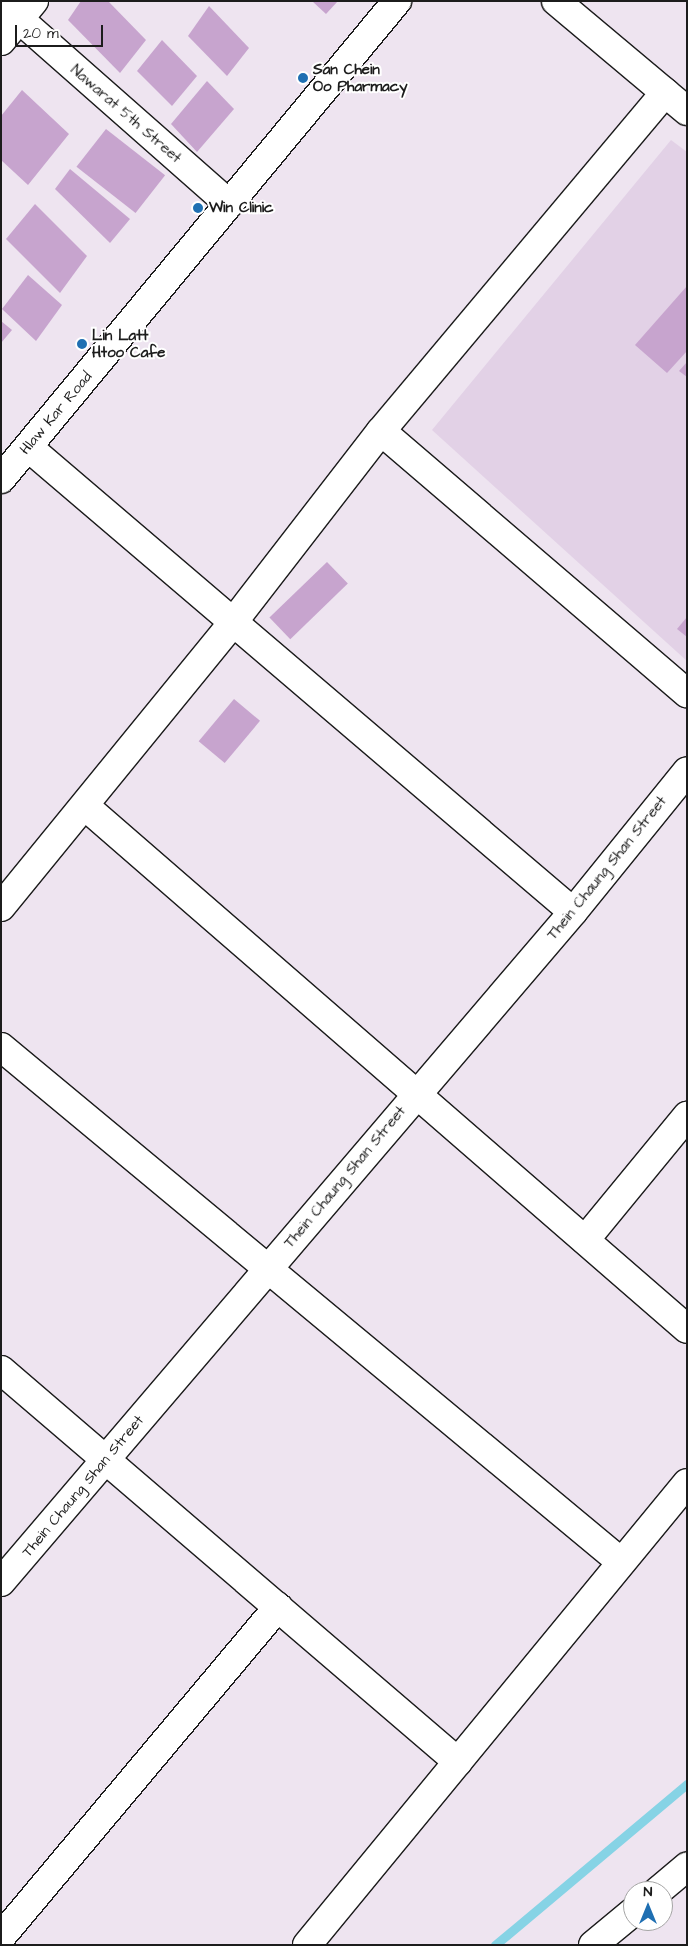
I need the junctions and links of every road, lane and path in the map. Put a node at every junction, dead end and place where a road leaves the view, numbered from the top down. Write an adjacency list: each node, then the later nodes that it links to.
1 (397, 1): 7 (street, Hlaw Kar Road)
2 (556, 1): 5 (street)
3 (18, 8): 4 (street); 7 (street, Nawarat 5th Street)
4 (1, 41)
5 (664, 92): 6 (street); 8 (street)
6 (687, 110)
7 (229, 204): 9 (street, Hlaw Kar Road)
8 (381, 431): 11 (street); 12 (street)
9 (28, 447): 10 (street, Hlaw Kar Road); 11 (street)
10 (1, 479)
11 (234, 621): 14 (street); 16 (street)
12 (687, 694)
13 (687, 771): 16 (street, Thein Chaung Shan Street)
14 (85, 806): 15 (street); 18 (street)
15 (1, 907)
16 (573, 912): 18 (street, Thein Chaung Shan Street)
17 (1, 1047): 21 (street)
18 (416, 1094): 20 (street); 21 (street, Thein Chaung Shan Street)
19 (687, 1116): 20 (street)
20 (585, 1240): 22 (street)
21 (268, 1268): 24 (street, Thein Chaung Shan Street); 26 (street)
22 (687, 1329)
23 (1, 1370): 24 (street)
24 (105, 1459): 27 (street, Thein Chaung Shan Street); 28 (street)
25 (687, 1483): 26 (street)
26 (621, 1562): 29 (street)
27 (1, 1582)
28 (278, 1607): 29 (street); 33 (street)
29 (458, 1762): 34 (street)
30 (687, 1867): 31 (street)
31 (670, 1881)
32 (623, 1920): 35 (street)
33 (1, 1937)
34 (307, 1945)
35 (593, 1945)

